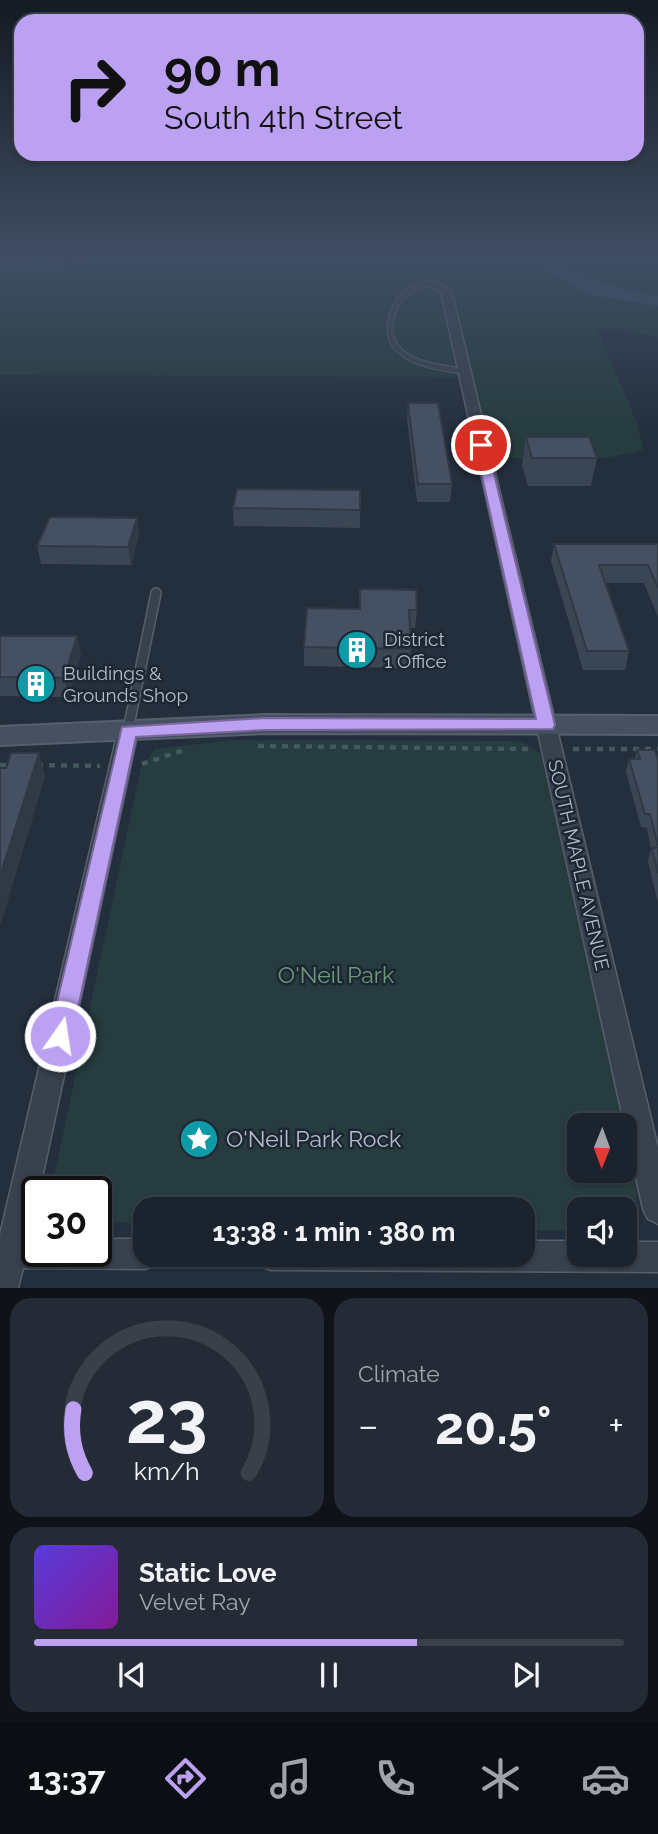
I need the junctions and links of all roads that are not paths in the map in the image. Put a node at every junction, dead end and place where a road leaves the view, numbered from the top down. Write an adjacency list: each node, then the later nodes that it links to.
1 (392, 314): 3 (lane)
2 (451, 314): 3 (street, SOUTH MAPLE AVENUE)
3 (462, 371): 8 (street, SOUTH MAPLE AVENUE)
4 (156, 593): 6 (lane)
5 (658, 725): 8 (main road)
6 (128, 731): 7 (main road); 8 (main road); 10 (street)
7 (0, 736)
8 (540, 737): 9 (street, SOUTH MAPLE AVENUE)
9 (658, 1209)
10 (11, 1253): 11 (street); 14 (street)
11 (133, 1254)
12 (535, 1256): 13 (street)
13 (658, 1257)
14 (4, 1288)

